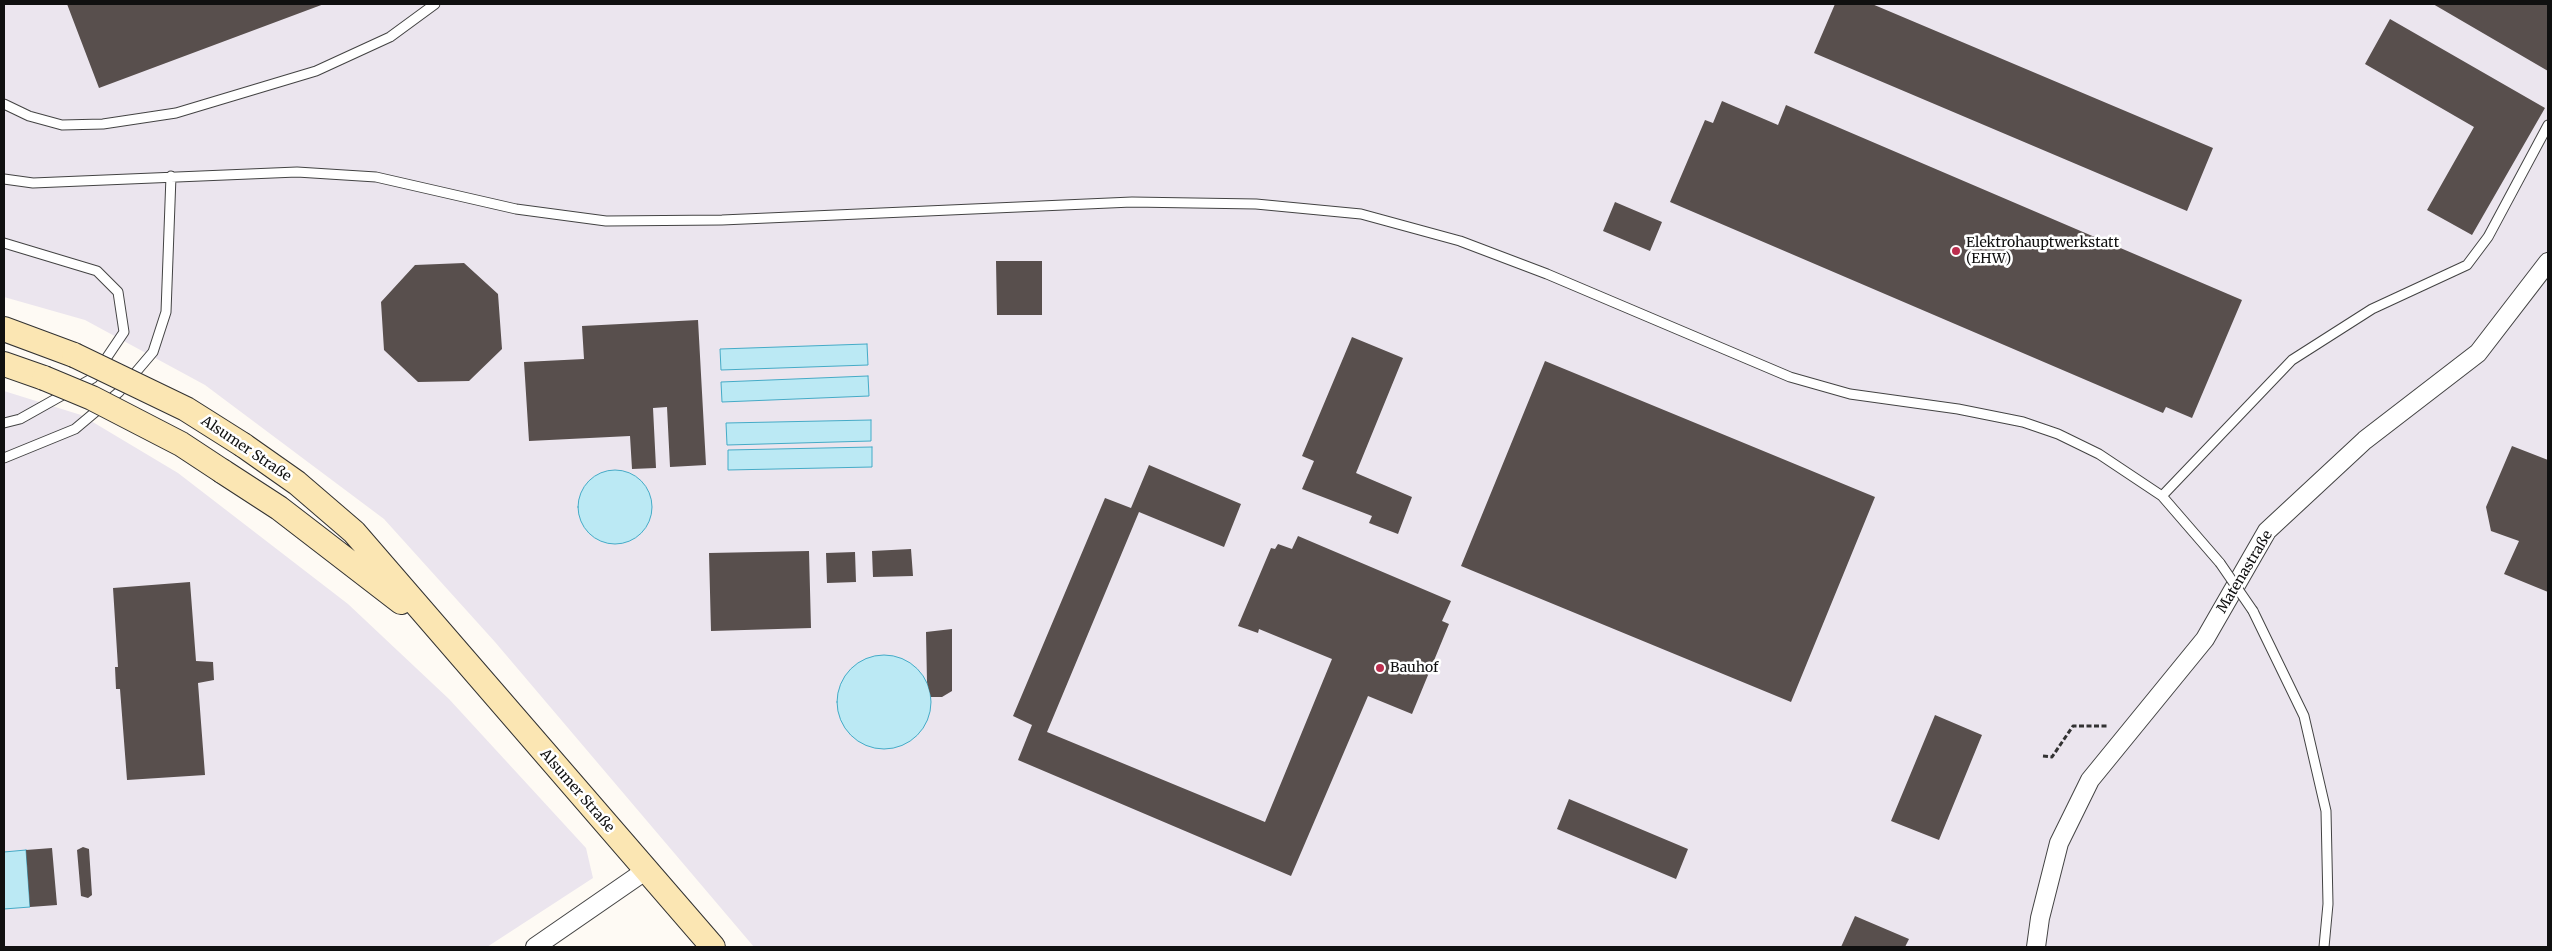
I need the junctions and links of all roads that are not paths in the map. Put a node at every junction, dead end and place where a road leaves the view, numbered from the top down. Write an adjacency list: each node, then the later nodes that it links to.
1 (435, 4): 2 (lane)
2 (4, 104)
3 (2548, 125): 12 (lane)
4 (171, 176): 5 (lane); 11 (lane); 12 (lane)
5 (4, 179)
6 (4, 243): 10 (lane)
7 (2548, 262): 17 (street, Matenastraße)
8 (4, 329): 13 (street, Alsumer Straße, bridge)
9 (4, 364): 13 (street, Alsumer Straße, bridge)
10 (4, 423)
11 (4, 458)
12 (2162, 496): 18 (lane, bridge)
13 (442, 634): 14 (street, Alsumer Straße)
14 (645, 871): 15 (street); 16 (street, Alsumer Straße)
15 (534, 947)
16 (713, 947)
17 (2036, 947)
18 (2324, 947)

